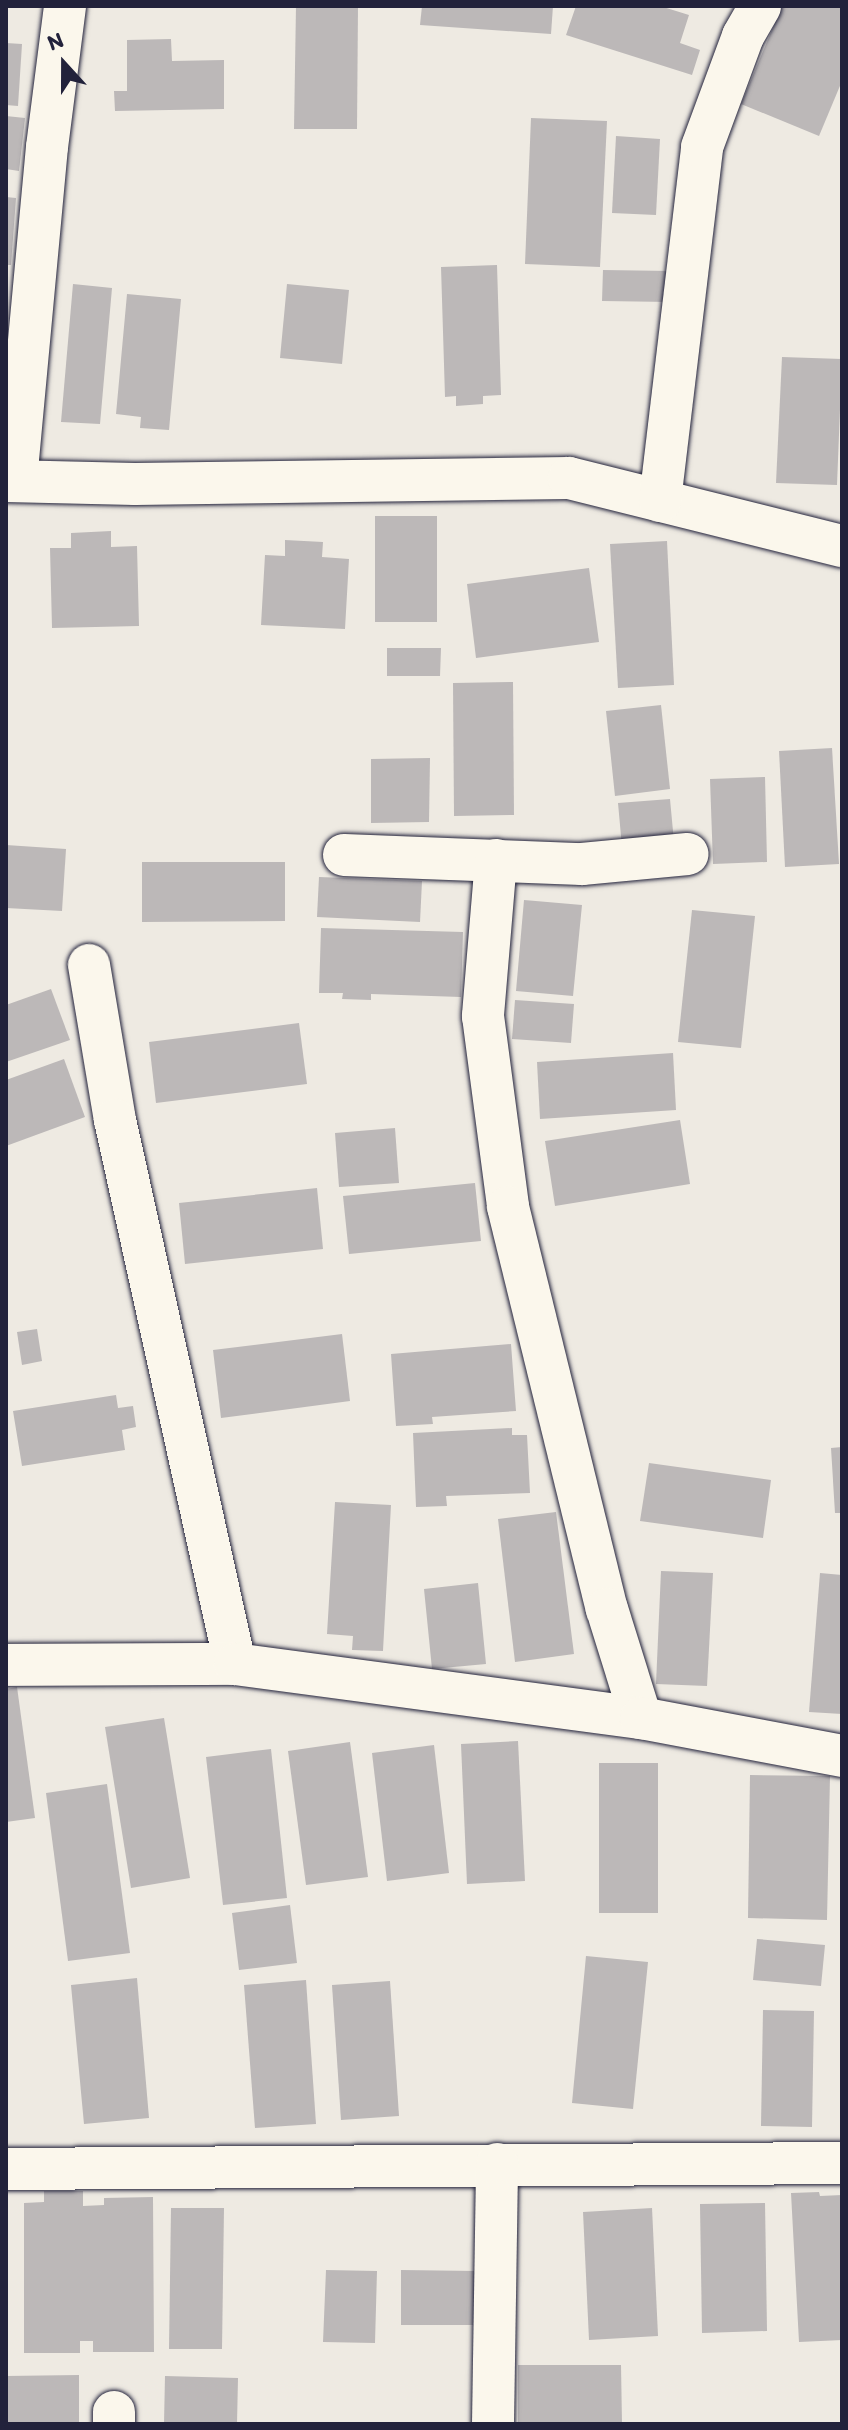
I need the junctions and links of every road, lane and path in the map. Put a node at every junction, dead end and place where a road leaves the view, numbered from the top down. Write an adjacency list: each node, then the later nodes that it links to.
1 (65, 6): 3 (street)
2 (760, 6): 4 (street)
3 (11, 481): 4 (street)
4 (660, 501): 5 (street)
5 (842, 546)
6 (688, 854): 8 (street)
7 (344, 855): 8 (street)
8 (496, 860): 12 (street)
9 (89, 965): 10 (street)
10 (235, 1664): 11 (street); 12 (street)
11 (6, 1665)
12 (641, 1718): 13 (street)
13 (842, 1756)
14 (842, 2163): 15 (street)
15 (497, 2164): 16 (street); 17 (street)
16 (6, 2169)
17 (493, 2424)

